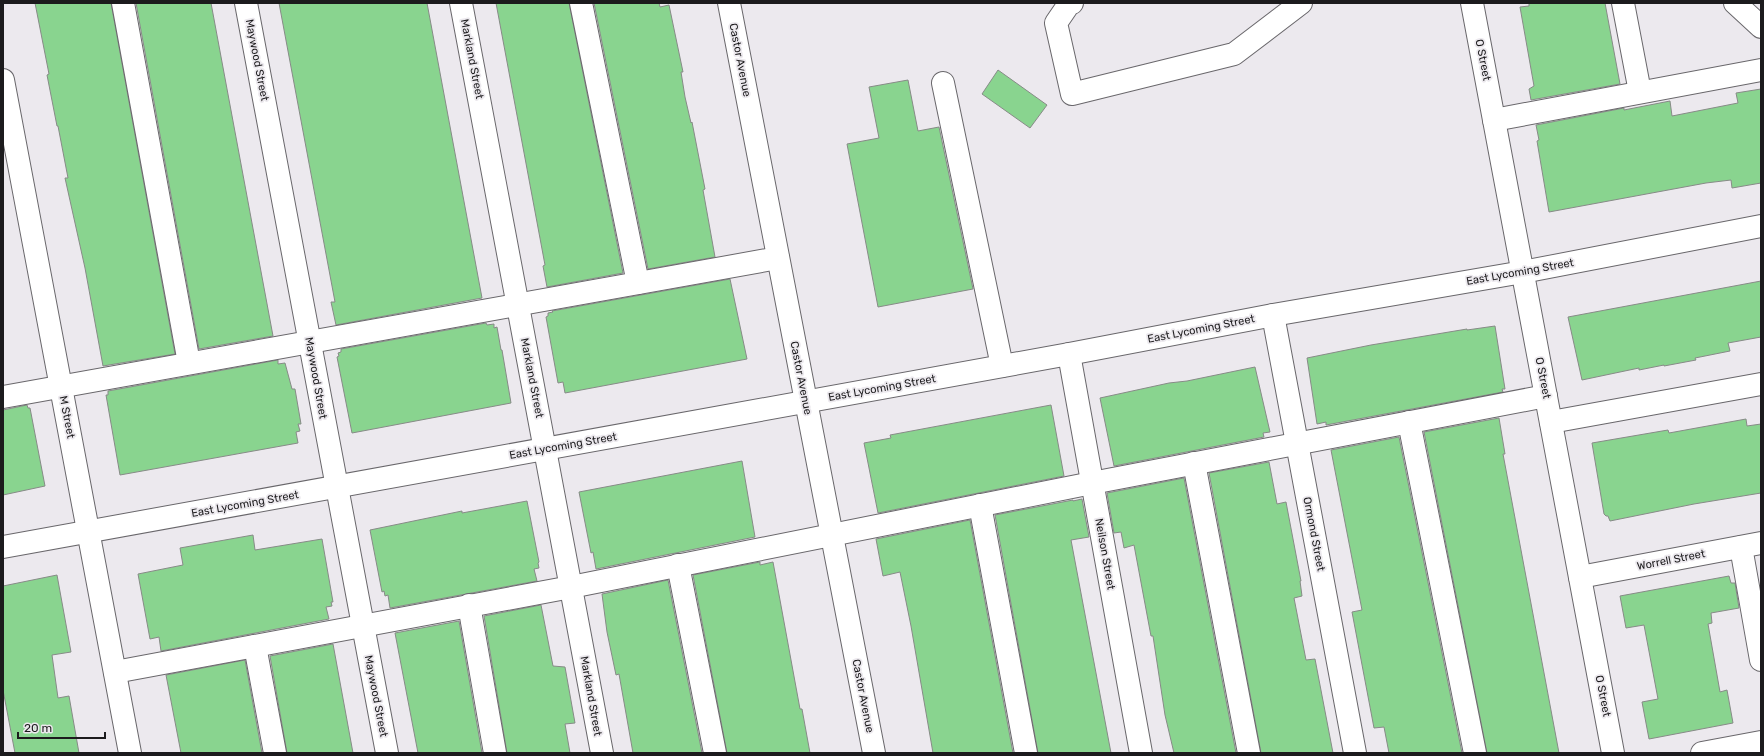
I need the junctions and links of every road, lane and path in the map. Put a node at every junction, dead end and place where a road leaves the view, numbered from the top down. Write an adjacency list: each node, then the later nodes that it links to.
1 (123, 3): 25 (street)
2 (246, 3): 23 (street, Maywood Street)
3 (462, 3): 21 (street, Markland Street)
4 (581, 3): 20 (street)
5 (730, 3): 18 (street, Castor Avenue)
6 (1072, 3): 7 (street)
7 (1301, 3)
8 (1472, 3): 16 (street, O Street)
9 (1623, 3): 15 (street)
10 (1735, 3): 11 (street)
11 (1761, 27)
12 (1761, 70): 15 (street)
13 (3, 80): 28 (street, M Street)
14 (943, 83): 26 (street)
15 (1640, 92): 16 (street)
16 (1494, 120): 19 (street, O Street)
17 (1761, 226): 19 (street, East Lycoming Street)
18 (778, 258): 20 (street); 31 (street, Castor Avenue)
19 (1523, 272): 22 (street, East Lycoming Street); 29 (street, O Street)
20 (638, 282): 21 (street)
21 (518, 304): 23 (street); 35 (street, Markland Street)
22 (1273, 315): 24 (street, East Lycoming Street); 34 (street, Ormond Street)
23 (310, 342): 25 (street); 38 (street, Maywood Street)
24 (1069, 354): 26 (street, East Lycoming Street); 37 (street, Neilson Street)
25 (189, 363): 28 (street)
26 (1002, 366): 31 (street, East Lycoming Street)
27 (1761, 384): 33 (street)
28 (61, 386): 30 (street); 40 (street, M Street)
29 (1546, 396): 32 (street); 33 (street, O Street)
30 (3, 397)
31 (806, 402): 35 (street, East Lycoming Street); 41 (street, Castor Avenue)
32 (1409, 422): 34 (street); 64 (street)
33 (1551, 422): 45 (street, O Street)
34 (1297, 444): 36 (street); 63 (street, Ormond Street)
35 (546, 449): 38 (street, East Lycoming Street); 46 (street, Markland Street)
36 (1194, 463): 37 (street); 62 (street)
37 (1092, 483): 39 (street); 61 (street, Neilson Street)
38 (336, 487): 40 (street, East Lycoming Street); 48 (street, Maywood Street)
39 (980, 505): 41 (street); 60 (street)
40 (89, 532): 43 (street, East Lycoming Street); 51 (street, M Street)
41 (832, 535): 44 (street); 59 (street, Castor Avenue)
42 (1751, 545): 45 (street, Worrell Street); 50 (street)
43 (3, 547)
44 (678, 565): 46 (street); 58 (street)
45 (1580, 577): 65 (street, O Street)
46 (571, 587): 47 (street); 57 (street, Markland Street)
47 (469, 606): 48 (street); 56 (street)
48 (363, 626): 49 (street); 55 (street, Maywood Street)
49 (255, 646): 51 (street); 54 (street)
50 (1761, 660)
51 (115, 672): 53 (street, M Street)
52 (1761, 742): 66 (street)
53 (130, 753)
54 (275, 753)
55 (387, 753)
56 (495, 753)
57 (602, 753)
58 (715, 753)
59 (874, 753)
60 (1026, 753)
61 (1141, 753)
62 (1249, 753)
63 (1355, 753)
64 (1475, 753)
65 (1613, 753)
66 (1702, 753)

